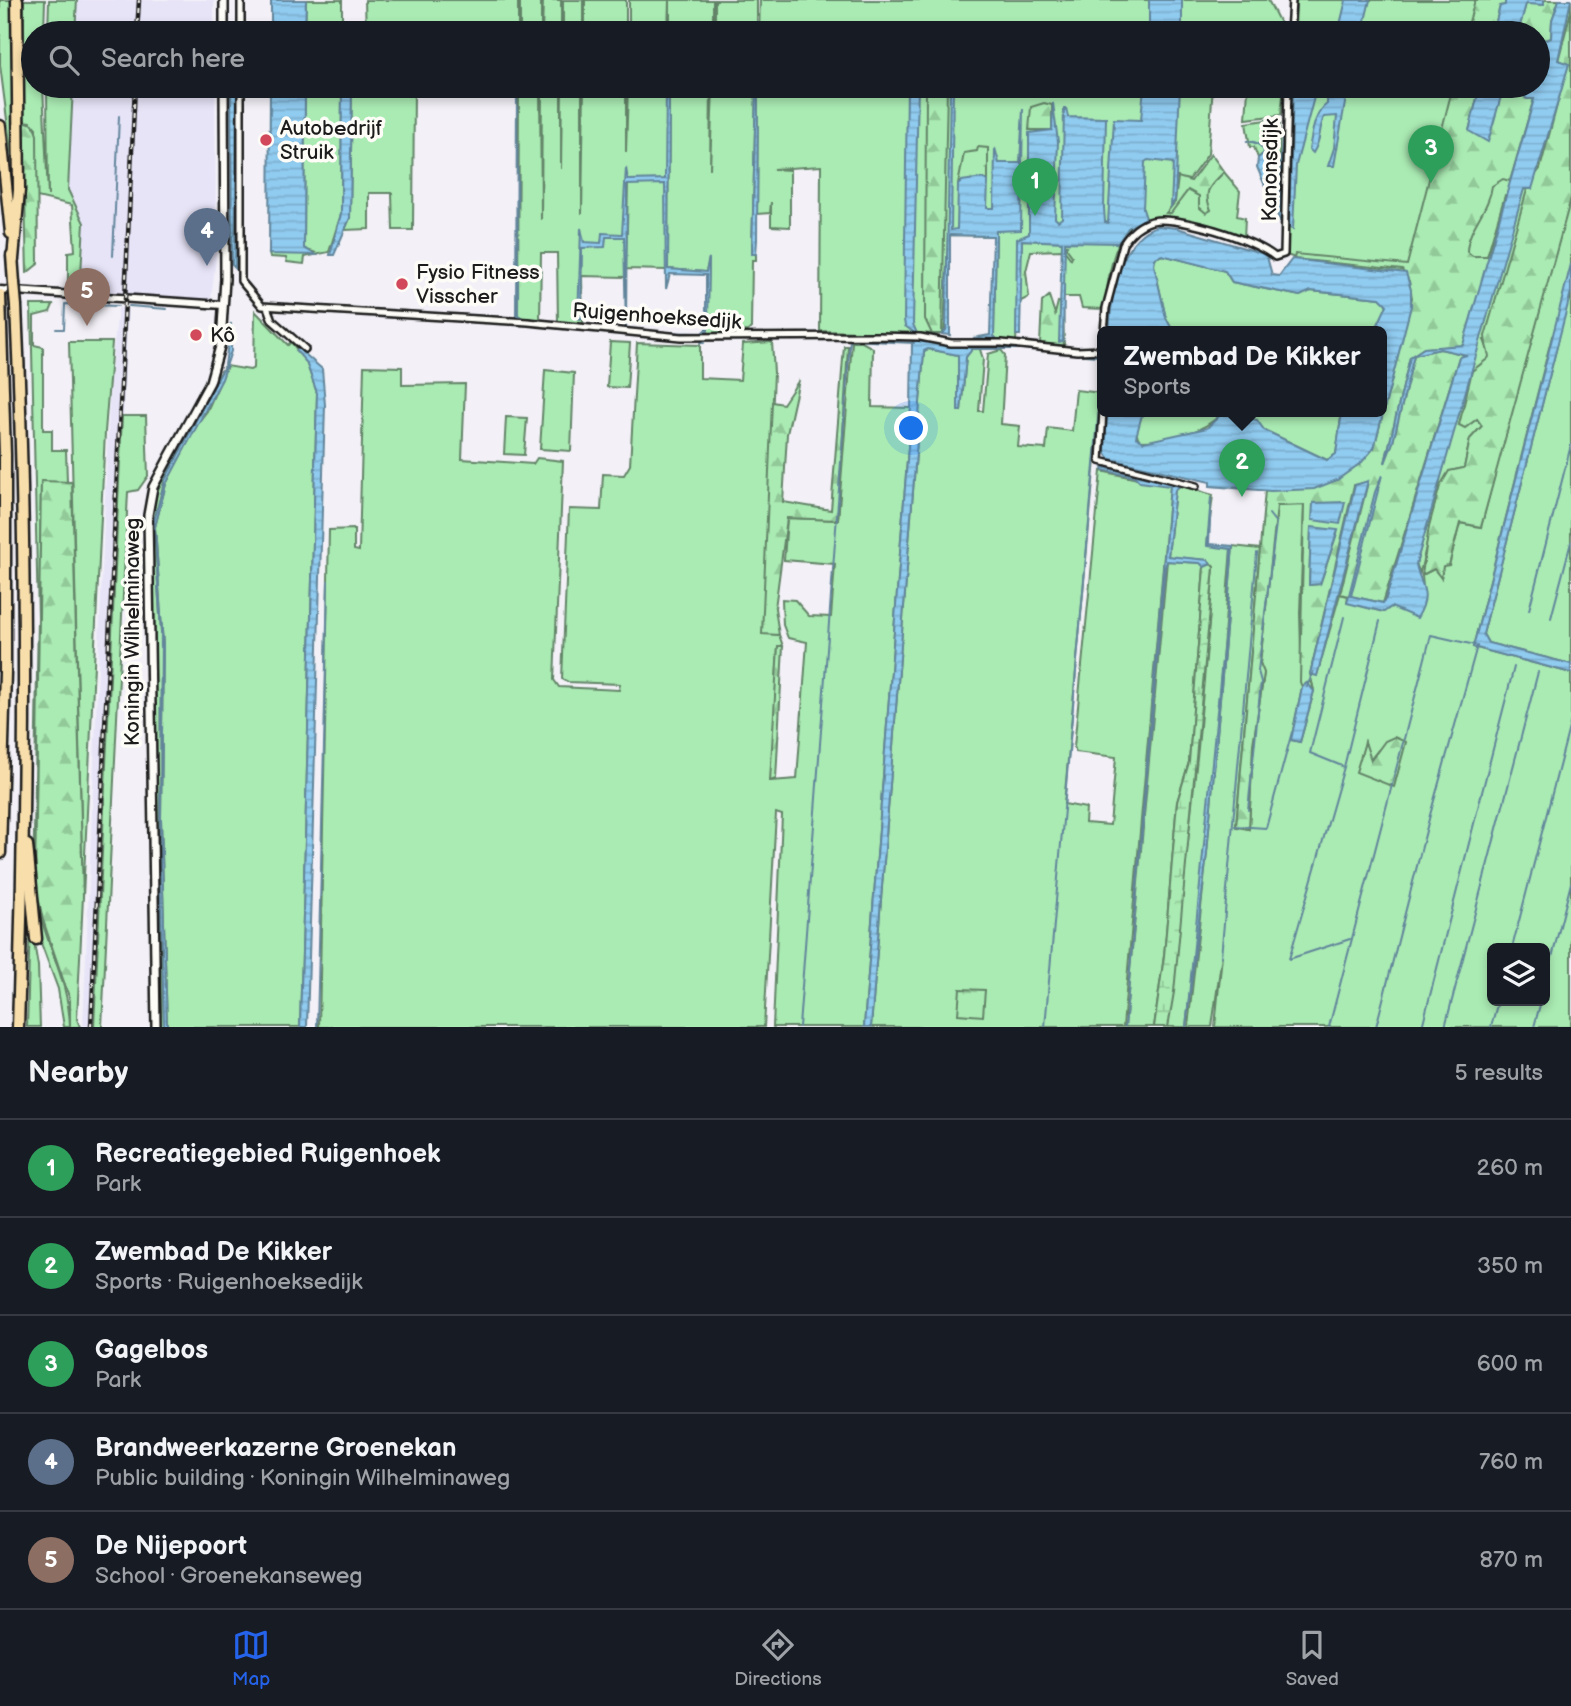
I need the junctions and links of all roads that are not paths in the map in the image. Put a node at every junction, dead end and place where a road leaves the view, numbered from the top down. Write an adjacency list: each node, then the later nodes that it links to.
1 (17, 0): 12 (highway)
2 (224, 0): 5 (main road)
3 (240, 0): 6 (street)
4 (1292, 0): 7 (street)
5 (224, 21)
6 (241, 21)
7 (1291, 21)
8 (224, 98): 14 (main road, Koningin Wilhelminaweg)
9 (241, 98): 13 (street)
10 (1288, 98): 19 (street, Kanonsdijk)
11 (0, 126): 12 (highway)
12 (13, 260): 26 (highway, bridge)
13 (242, 277): 14 (street); 18 (street)
14 (225, 279): 16 (main road, Koningin Wilhelminaweg)
15 (0, 292): 16 (street); 17 (highway)
16 (223, 305): 30 (main road, Koningin Wilhelminaweg)
17 (1, 307): 24 (highway)
18 (267, 307): 20 (street); 21 (street, Ruigenhoeksedijk)
19 (1104, 326)
20 (305, 349)
21 (1097, 350)
22 (1103, 417): 23 (street)
23 (1196, 486)
24 (4, 564): 25 (highway); 27 (highway)
25 (0, 581)
26 (24, 832): 28 (highway); 29 (highway)
27 (0, 853)
28 (36, 939)
29 (18, 1027)
30 (156, 1027)

